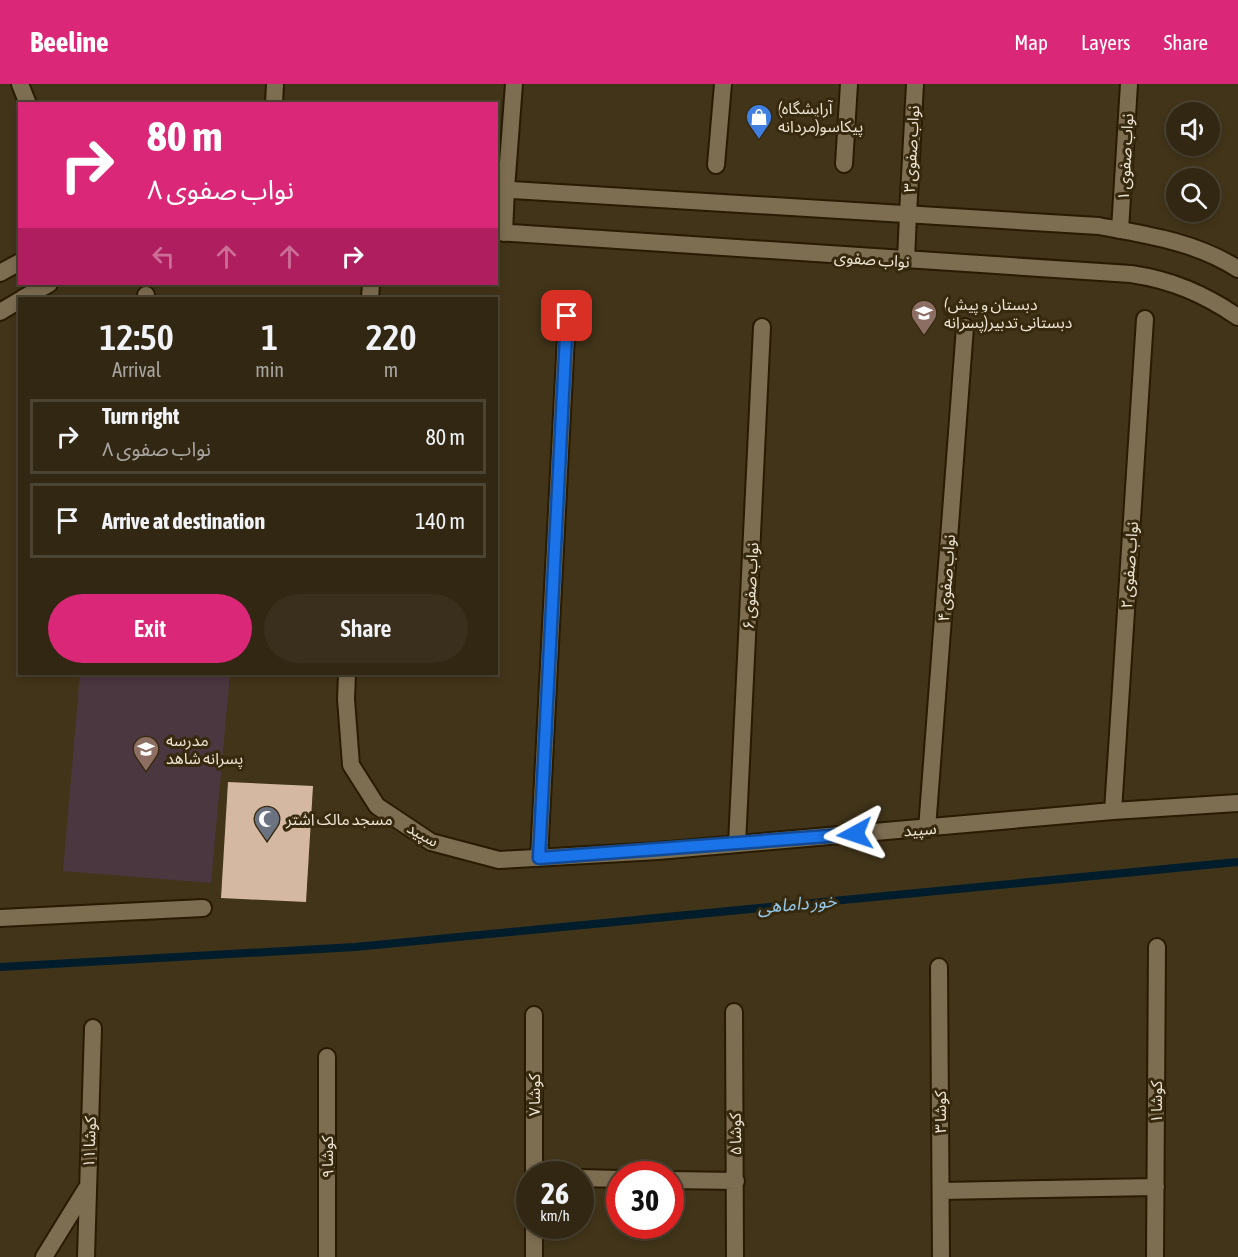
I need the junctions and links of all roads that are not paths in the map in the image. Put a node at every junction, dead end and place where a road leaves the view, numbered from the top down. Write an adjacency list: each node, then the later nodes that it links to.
1 (20, 84): 8 (street)
2 (275, 84): 9 (street)
3 (514, 84): 12 (street)
4 (723, 84): 11 (street)
5 (849, 84): 10 (street)
6 (915, 84): 13 (street, نواب صفوی ۳)
7 (1129, 84): 14 (street, نواب صفوی ۱)
8 (27, 102)
9 (274, 102)
10 (844, 164)
11 (716, 165)
12 (501, 189): 13 (street); 15 (street)
13 (908, 214): 14 (street); 16 (street, نواب صفوی ۳)
14 (1120, 230): 18 (street)
15 (500, 233): 16 (street, نواب صفوی)
16 (906, 261): 25 (street, نواب صفوی)
17 (18, 263): 19 (street)
18 (1238, 269)
19 (0, 273)
20 (47, 285): 21 (street)
21 (25, 297)
22 (18, 301): 23 (street)
23 (0, 312)
24 (567, 316): 34 (street)
25 (1238, 317)
26 (1145, 319): 31 (street, نواب صفوی ۲)
27 (762, 327): 33 (street, نواب صفوی ۶)
28 (965, 327): 32 (street, نواب صفوی ۴)
29 (347, 675): 34 (street, سپید)
30 (1238, 803): 31 (street, سپید)
31 (1113, 811): 32 (street, سپید)
32 (927, 828): 33 (street, سپید)
33 (737, 844): 34 (street, سپید)
34 (539, 858)
35 (204, 908): 36 (street)
36 (0, 918)
37 (1157, 946): 47 (street, کوشا ۱)
38 (939, 967): 48 (street, کوشا ۳)
39 (734, 1012): 45 (street, کوشا ۵)
40 (534, 1015): 43 (street, کوشا ۷)
41 (93, 1028): 46 (street, کوشا ۱۱)
42 (327, 1057): 52 (street, کوشا ۹)
43 (534, 1161)
44 (684, 1180): 45 (street)
45 (736, 1181): 54 (street, کوشا ۵)
46 (88, 1186): 50 (street); 51 (street, کوشا ۱۱)
47 (1156, 1187): 48 (street); 56 (street, کوشا ۱)
48 (941, 1191): 55 (street, کوشا ۳)
49 (534, 1239): 53 (street)
50 (44, 1257)
51 (86, 1257)
52 (327, 1257)
53 (534, 1257)
54 (735, 1257)
55 (941, 1257)
56 (1155, 1257)

